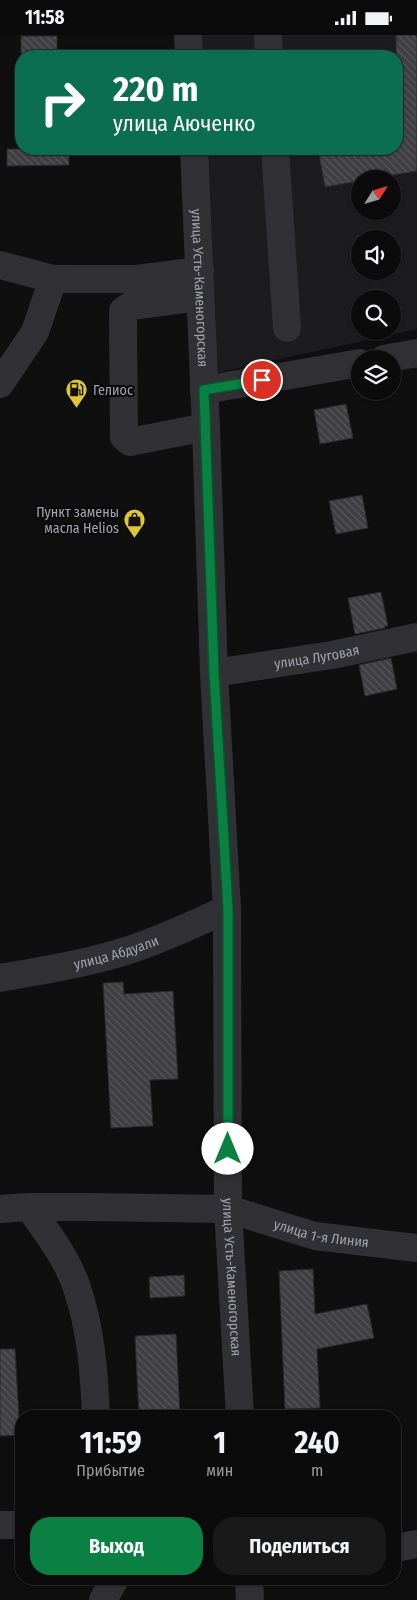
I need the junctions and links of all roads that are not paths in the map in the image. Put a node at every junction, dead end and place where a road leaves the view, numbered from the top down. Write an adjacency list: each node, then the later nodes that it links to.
1 (188, 35): 3 (street)
2 (268, 35): 4 (street)
3 (189, 50)
4 (269, 50)
5 (194, 155): 9 (street, улица Усть-Каменогорская)
6 (275, 155): 10 (street)
7 (0, 265): 8 (street)
8 (53, 279): 9 (street); 14 (street)
9 (200, 284): 15 (street, улица Усть-Каменогорская); 16 (street)
10 (287, 327)
11 (417, 353): 12 (street)
12 (401, 356)
13 (351, 365): 15 (street)
14 (0, 383)
15 (204, 390): 16 (street, улица Усть-Каменогорская)
16 (206, 427): 18 (street, улица Усть-Каменогорская)
17 (417, 637): 18 (street, улица Луговая)
18 (214, 673): 19 (street, улица Усть-Каменогорская)
19 (228, 909): 20 (street, улица Абдуали); 23 (street, улица Усть-Каменогорская)
20 (0, 978)
21 (28, 1207): 22 (street, улица 1-я Линия); 23 (street, улица 1-я Линия); 25 (street)
22 (0, 1209)
23 (228, 1209): 24 (street, улица 1-я Линия); 26 (street, улица Усть-Каменогорская)
24 (417, 1248)
25 (96, 1410)
26 (240, 1410)
27 (0, 1525): 28 (street)
28 (15, 1525)
29 (417, 1544): 30 (street)
30 (401, 1547)
31 (111, 1585): 33 (street)
32 (249, 1585): 34 (street)
33 (103, 1600)
34 (250, 1600)

